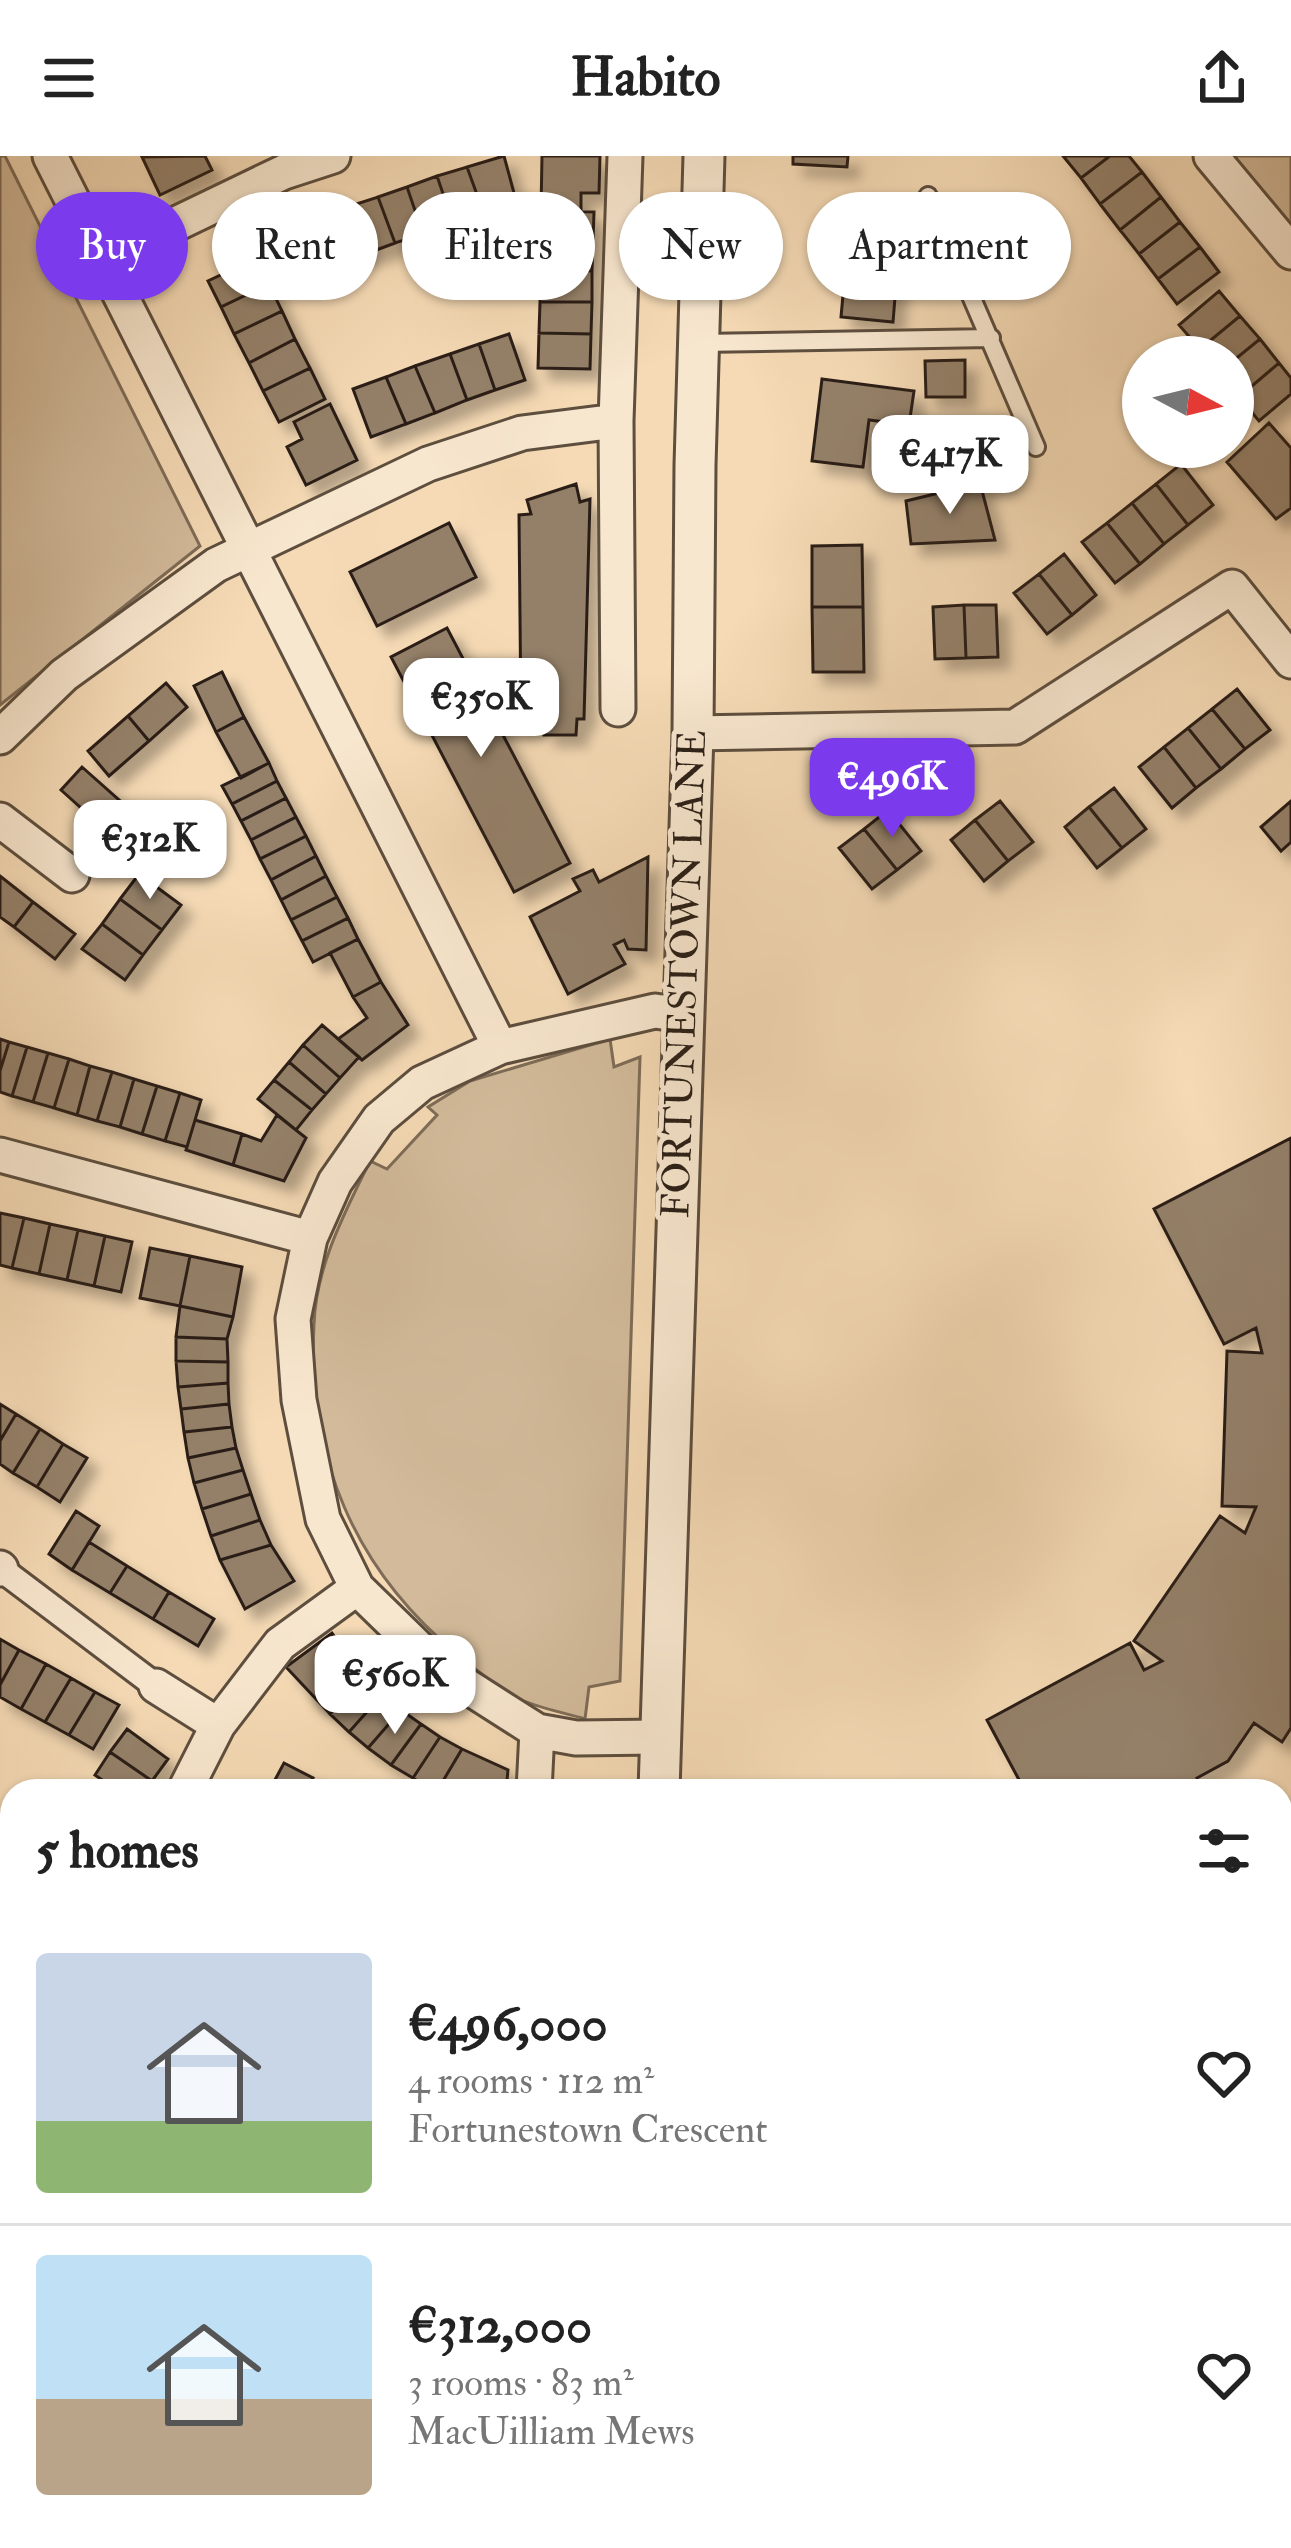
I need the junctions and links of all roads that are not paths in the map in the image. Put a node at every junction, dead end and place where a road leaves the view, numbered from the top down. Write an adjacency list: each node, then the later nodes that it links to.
1 (50, 156): 6 (street)
2 (333, 156): 7 (street)
3 (625, 156): 13 (street)
4 (704, 156): 12 (street, FORTUNESTOWN LANE)
5 (1211, 156): 8 (street)
6 (69, 192)
7 (188, 218)
8 (1291, 252)
9 (123, 300): 15 (street)
10 (974, 300): 11 (lane)
11 (991, 338): 12 (lane); 14 (lane)
12 (698, 343): 18 (street, FORTUNESTOWN LANE)
13 (616, 421): 15 (street); 17 (street)
14 (1036, 448)
15 (248, 553): 19 (street); 23 (street)
16 (1291, 661): 18 (street)
17 (618, 709)
18 (693, 733): 22 (street, FORTUNESTOWN LANE)
19 (0, 737)
20 (0, 820): 21 (street)
21 (72, 874)
22 (683, 1015): 23 (street); 31 (street, FORTUNESTOWN LANE)
23 (500, 1046): 25 (street)
24 (0, 1155): 25 (street)
25 (310, 1238): 27 (street)
26 (1, 1568): 28 (street)
27 (357, 1588): 29 (street); 30 (street)
28 (156, 1686): 29 (street)
29 (218, 1725): 32 (street)
30 (537, 1731): 31 (street); 33 (street)
31 (659, 1737): 34 (street, FORTUNESTOWN LANE)
32 (190, 1779)
33 (535, 1779)
34 (659, 1779)

